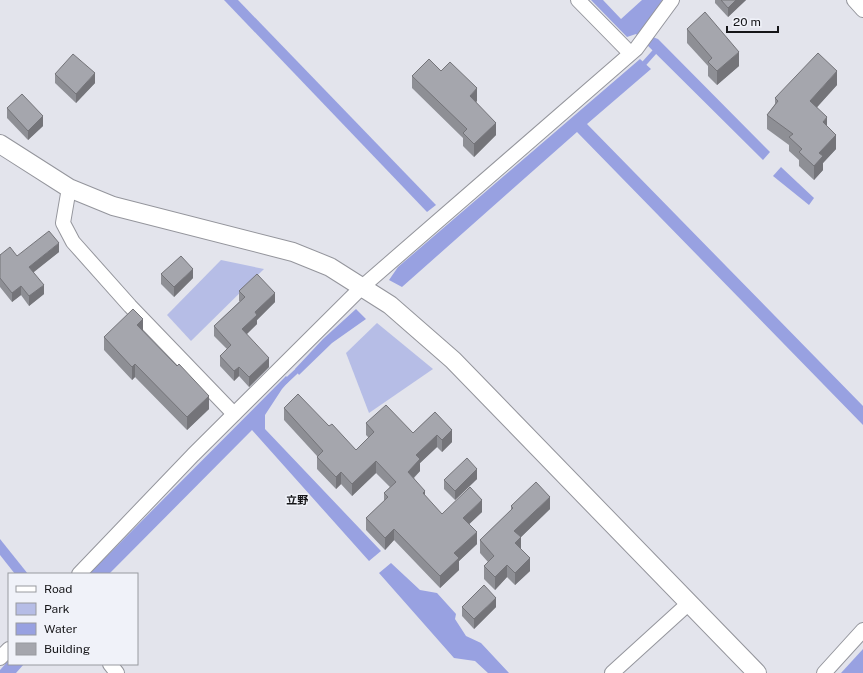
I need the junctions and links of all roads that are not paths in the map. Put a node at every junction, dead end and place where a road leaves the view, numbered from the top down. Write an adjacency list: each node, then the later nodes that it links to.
1 (578, 0): 5 (street)
2 (672, 0): 5 (street)
3 (854, 0): 4 (street)
4 (863, 10)
5 (630, 53): 8 (street)
6 (0, 144): 7 (street)
7 (69, 188): 8 (street); 9 (street)
8 (362, 287): 9 (street); 11 (street)
9 (234, 414): 10 (street)
10 (80, 573)
11 (689, 603): 17 (street); 18 (street)
12 (863, 630): 19 (street)
13 (8, 650): 14 (street)
14 (0, 658)
15 (111, 665): 16 (street)
16 (117, 673)
17 (612, 673)
18 (757, 673)
19 (824, 673)

